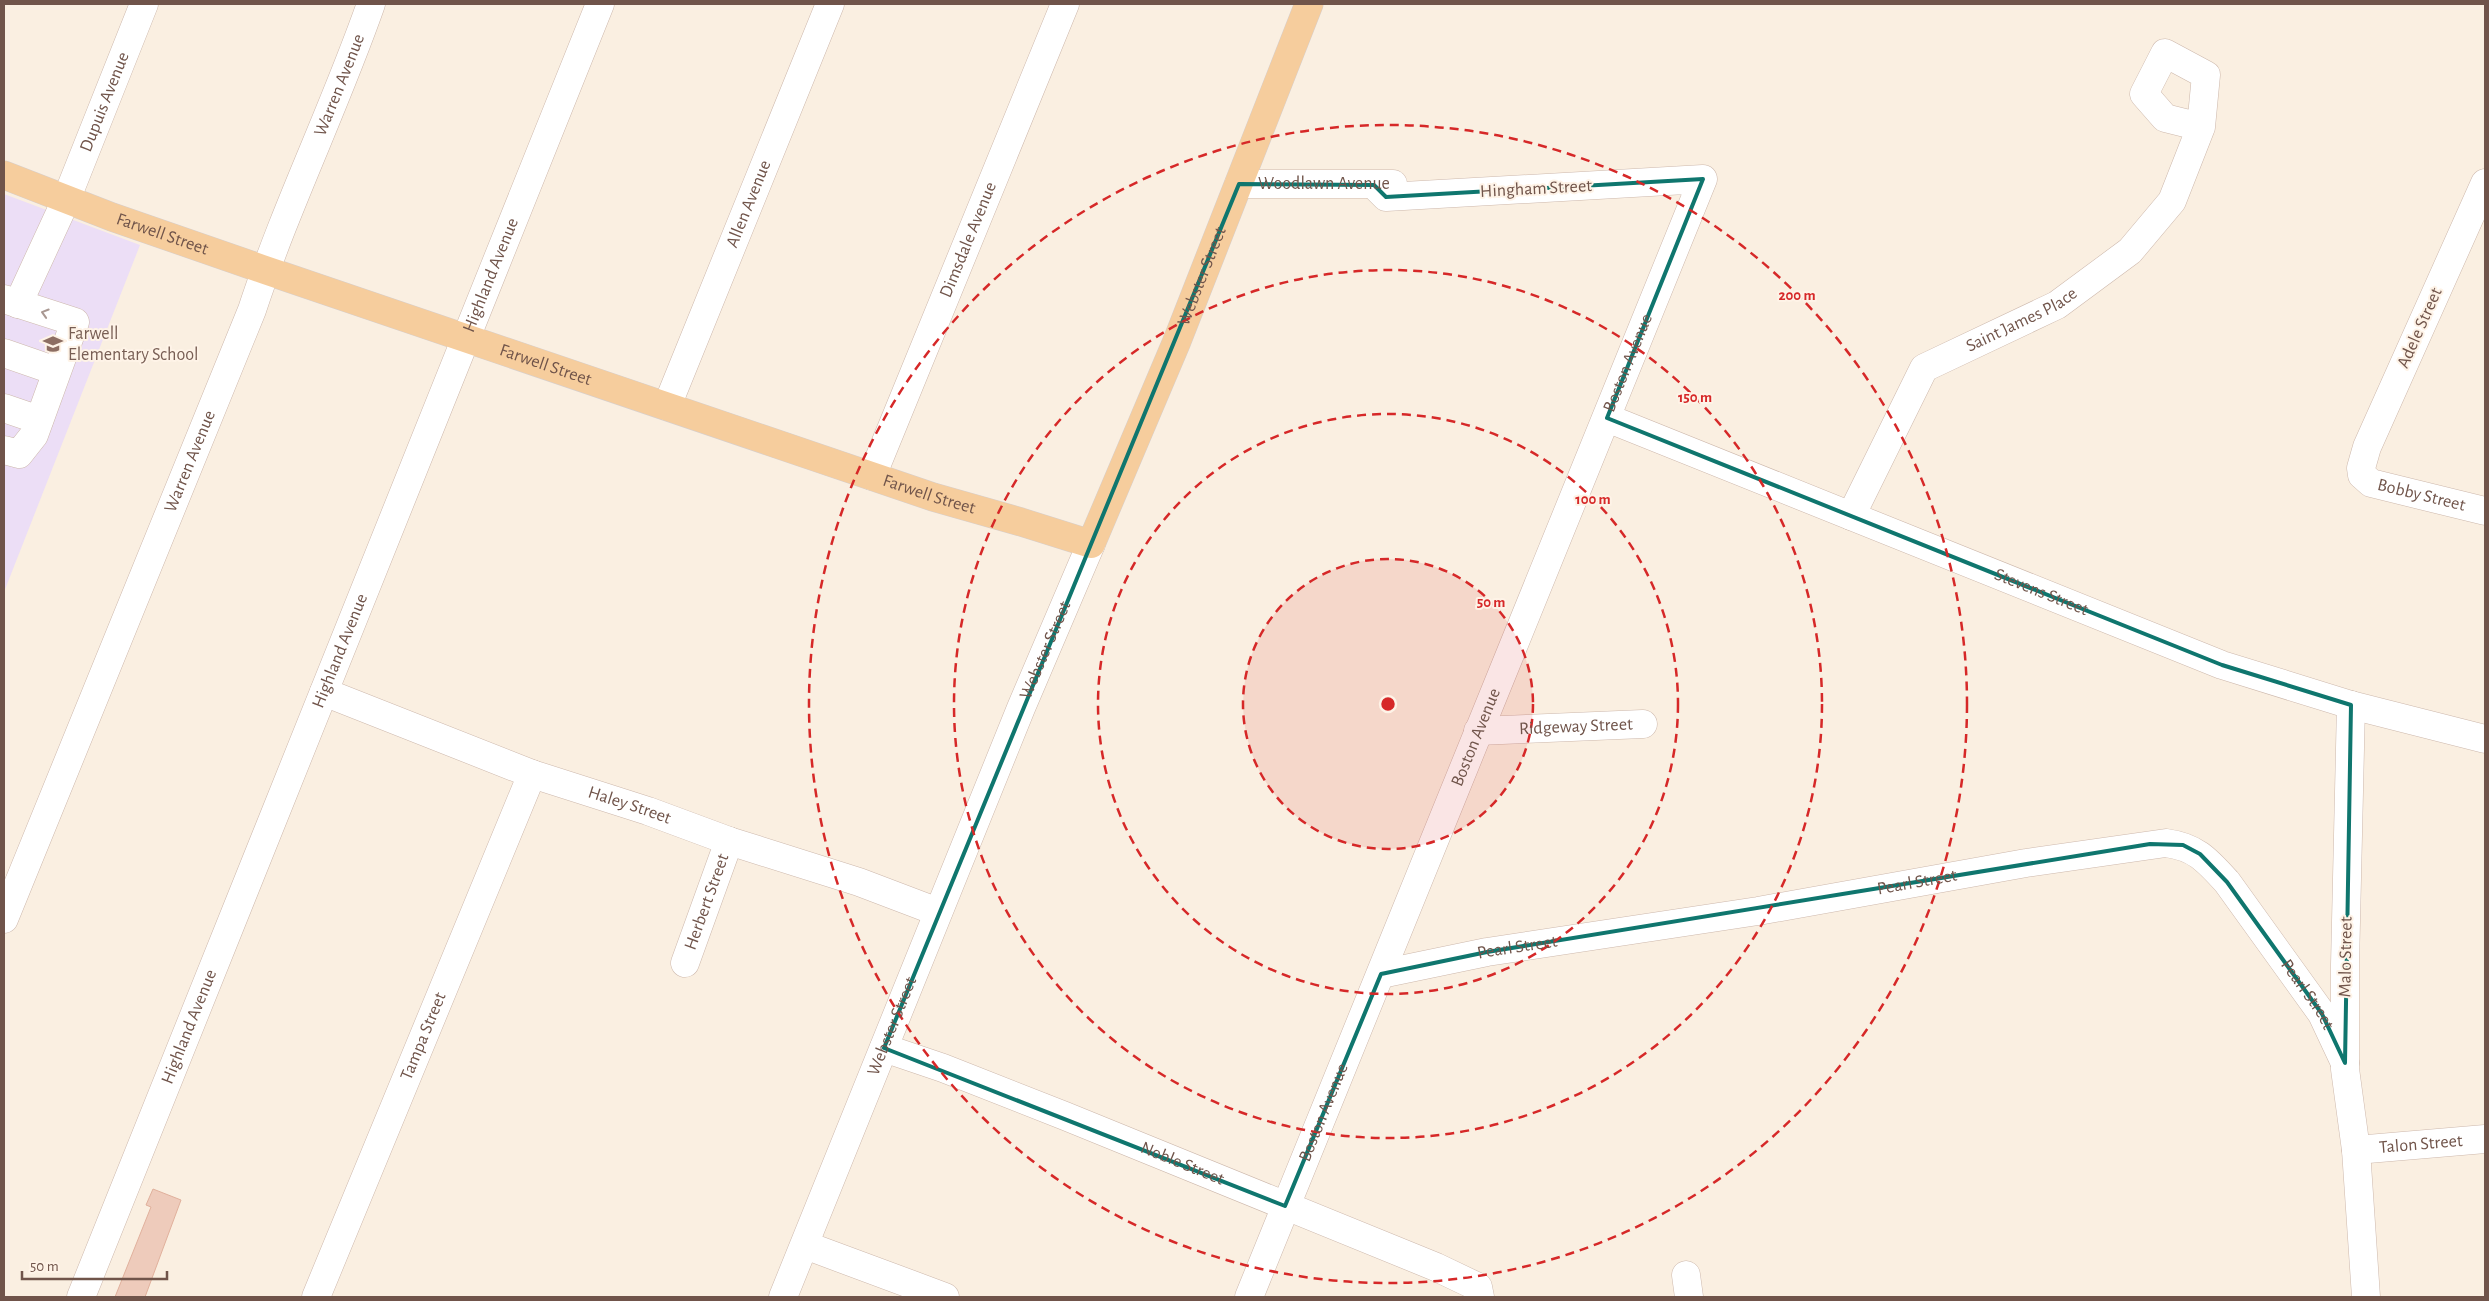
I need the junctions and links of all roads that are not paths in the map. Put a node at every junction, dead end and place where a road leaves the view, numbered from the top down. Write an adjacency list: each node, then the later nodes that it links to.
1 (144, 4): 14 (street, Dupuis Avenue)
2 (371, 4): 15 (street, Warren Avenue)
3 (600, 4): 17 (street, Highland Avenue)
4 (830, 4): 20 (street, Allen Avenue)
5 (1065, 4): 26 (street, Dimsdale Avenue)
6 (1309, 4): 11 (main road, Webster Street)
7 (2201, 127): 28 (street, Saint James Place)
8 (4, 175): 14 (main road, Farwell Street)
9 (1703, 179): 13 (street, Hingham Street); 22 (street, Boston Avenue)
10 (2485, 183): 25 (street, Adele Street)
11 (1239, 184): 13 (street, Woodlawn Avenue); 29 (main road, Webster Street)
12 (1408, 184): 13 (street, Woodlawn Avenue)
13 (1374, 185)
14 (66, 200): 15 (main road, Farwell Street); 16 (street, Dupuis Avenue)
15 (265, 270): 17 (main road, Farwell Street); 38 (street, Warren Avenue)
16 (11, 302): 19 (street, one-way to 16)
17 (466, 338): 20 (main road, Farwell Street); 30 (street, Highland Avenue)
18 (4, 353): 19 (street)
19 (56, 371): 23 (street)
20 (668, 406): 26 (main road, Farwell Street)
21 (4, 408): 23 (street)
22 (1607, 418): 28 (street, Stevens Street); 33 (street, Boston Avenue)
23 (39, 420): 24 (street)
24 (4, 450)
25 (2362, 475): 27 (street, Bobby Street)
26 (872, 476): 29 (main road, Farwell Street)
27 (2485, 511)
28 (1851, 516): 31 (street, Stevens Street)
29 (1091, 544): 37 (street, Webster Street)
30 (324, 692): 35 (street, Haley Street); 48 (street, Highland Avenue)
31 (2351, 705): 34 (street, Stevens Street); 42 (street, Malo Street)
32 (1644, 724): 33 (street, Ridgeway Street)
33 (1478, 731): 40 (street, Boston Avenue)
34 (2485, 739)
35 (532, 774): 36 (street, Haley Street); 49 (street, Tampa Street)
36 (729, 841): 37 (street, Haley Street); 39 (street, Herbert Street)
37 (938, 912): 41 (street, Webster Street)
38 (4, 919)
39 (685, 963)
40 (1381, 974): 42 (street, Pearl Street); 45 (street, Boston Avenue)
41 (884, 1048): 45 (street, Noble Street); 46 (street, Webster Street)
42 (2345, 1063): 44 (street, Malo Street)
43 (2485, 1139): 44 (street, Talon Street)
44 (2356, 1150): 53 (street, Malo Street)
45 (1285, 1206): 47 (street, Noble Street); 52 (street, Boston Avenue)
46 (805, 1245): 50 (street, Webster Street); 51 (street)
47 (1479, 1292)
48 (81, 1297)
49 (316, 1297)
50 (784, 1297)
51 (945, 1297)
52 (1249, 1297)
53 (2366, 1297)

